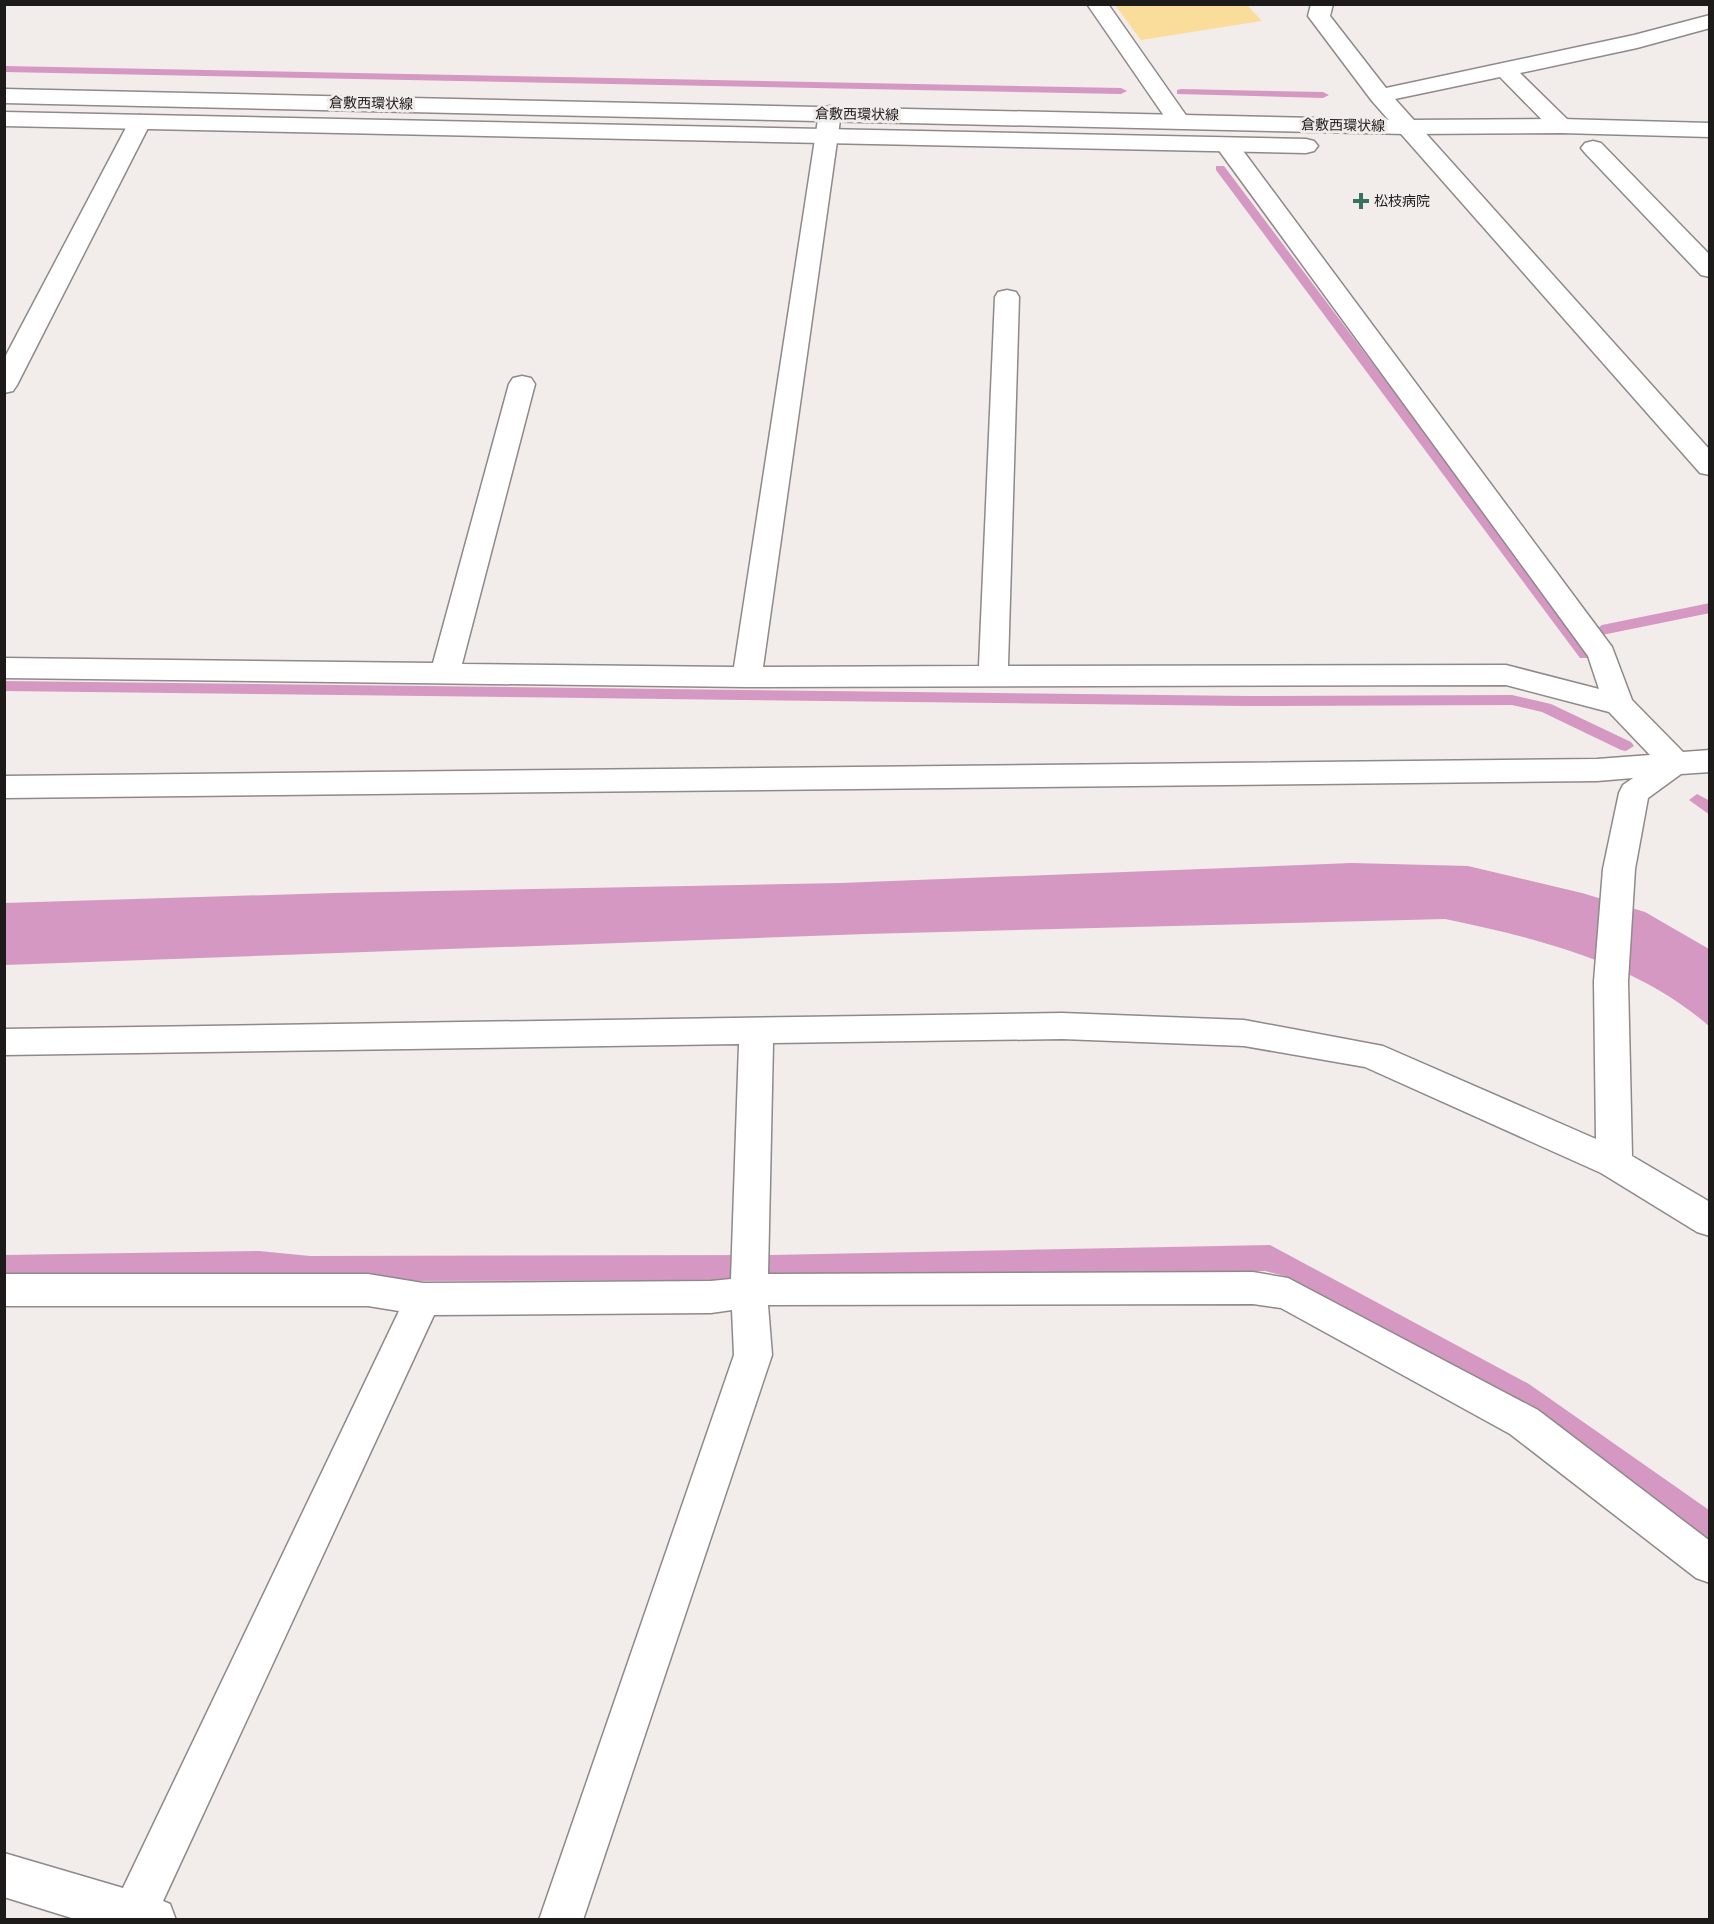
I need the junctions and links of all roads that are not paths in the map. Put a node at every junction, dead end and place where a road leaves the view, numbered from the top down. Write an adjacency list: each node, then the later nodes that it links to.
1 (1097, 4): 8 (street)
2 (1322, 4): 6 (street)
3 (1710, 21): 4 (street)
4 (1505, 70): 6 (street); 11 (street)
5 (4, 96): 10 (street, 倉敷西環状線)
6 (1380, 96): 12 (street)
7 (4, 119): 9 (street, 倉敷西環状線)
8 (1179, 121): 10 (street, 倉敷西環状線); 12 (street, 倉敷西環状線)
9 (140, 122): 10 (street, 倉敷西環状線); 23 (street)
10 (829, 125): 14 (street, 倉敷西環状線); 28 (street)
11 (1561, 126): 12 (street, 倉敷西環状線); 13 (street, 倉敷西環状線)
12 (1407, 127): 15 (street)
13 (1710, 130)
14 (1227, 146): 15 (street, 倉敷西環状線); 29 (street)
15 (1427, 148): 16 (street, 倉敷西環状線); 24 (street)
16 (1533, 148)
17 (1569, 148): 18 (street)
18 (1593, 148): 19 (street); 20 (street)
19 (1710, 152)
20 (1710, 270)
21 (1007, 297): 27 (street)
22 (522, 384): 26 (street)
23 (4, 385)
24 (1710, 467)
25 (4, 668): 26 (street)
26 (445, 673): 28 (street)
27 (993, 676): 28 (street); 29 (street)
28 (747, 677)
29 (1619, 704): 31 (street)
30 (1710, 761): 31 (street)
31 (1675, 762): 32 (street); 35 (street)
32 (4, 787)
33 (756, 1031): 34 (street); 35 (street); 37 (street)
34 (4, 1042)
35 (1614, 1163): 36 (street)
36 (1710, 1221)
37 (750, 1275): 39 (street); 40 (street); 43 (street)
38 (4, 1290): 39 (street)
39 (423, 1299): 42 (street)
40 (1710, 1565)
41 (4, 1875): 42 (street)
42 (144, 1917)
43 (561, 1920)

